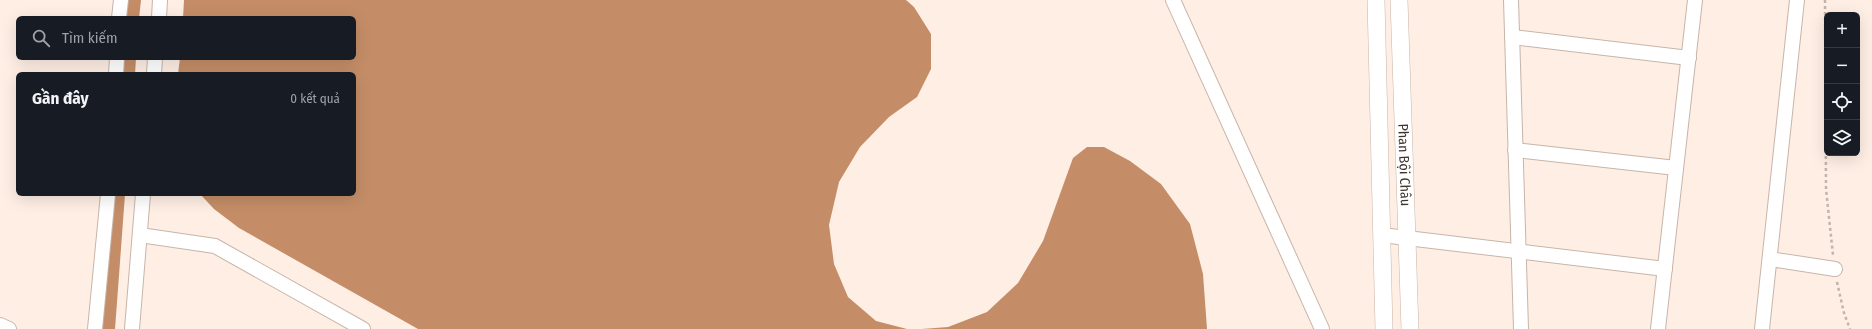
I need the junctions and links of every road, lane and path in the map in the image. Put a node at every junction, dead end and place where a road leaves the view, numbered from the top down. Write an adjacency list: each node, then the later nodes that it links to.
1 (121, 0): 10 (street)
2 (160, 0): 11 (street)
3 (1173, 0): 34 (street)
4 (1376, 0): 23 (street, Phan Bội Châu)
5 (1399, 0): 24 (street, Phan Bội Châu)
6 (1511, 0): 12 (street)
7 (1695, 0): 13 (street)
8 (1798, 0): 26 (street)
9 (1825, 0): 28 (path)
10 (119, 16)
11 (159, 16)
12 (1512, 37): 13 (street); 18 (street)
13 (1689, 58): 19 (street)
14 (117, 60): 16 (street)
15 (155, 60): 17 (street)
16 (116, 72)
17 (154, 72)
18 (1516, 150): 19 (street); 25 (street)
19 (1676, 168): 27 (street)
20 (108, 196): 31 (street)
21 (143, 196): 22 (street)
22 (140, 235): 32 (street); 33 (street)
23 (1382, 235): 24 (street); 35 (street, Phan Bội Châu)
24 (1407, 238): 25 (street); 36 (street, Phan Bội Châu)
25 (1518, 251): 27 (street); 37 (street)
26 (1770, 259): 28 (street); 39 (street)
27 (1665, 269): 38 (street)
28 (1835, 269): 40 (path)
29 (0, 325): 30 (street)
30 (9, 329)
31 (95, 329)
32 (132, 329)
33 (364, 329)
34 (1322, 329)
35 (1384, 329)
36 (1410, 329)
37 (1521, 329)
38 (1658, 329)
39 (1762, 329)
40 (1850, 329)

